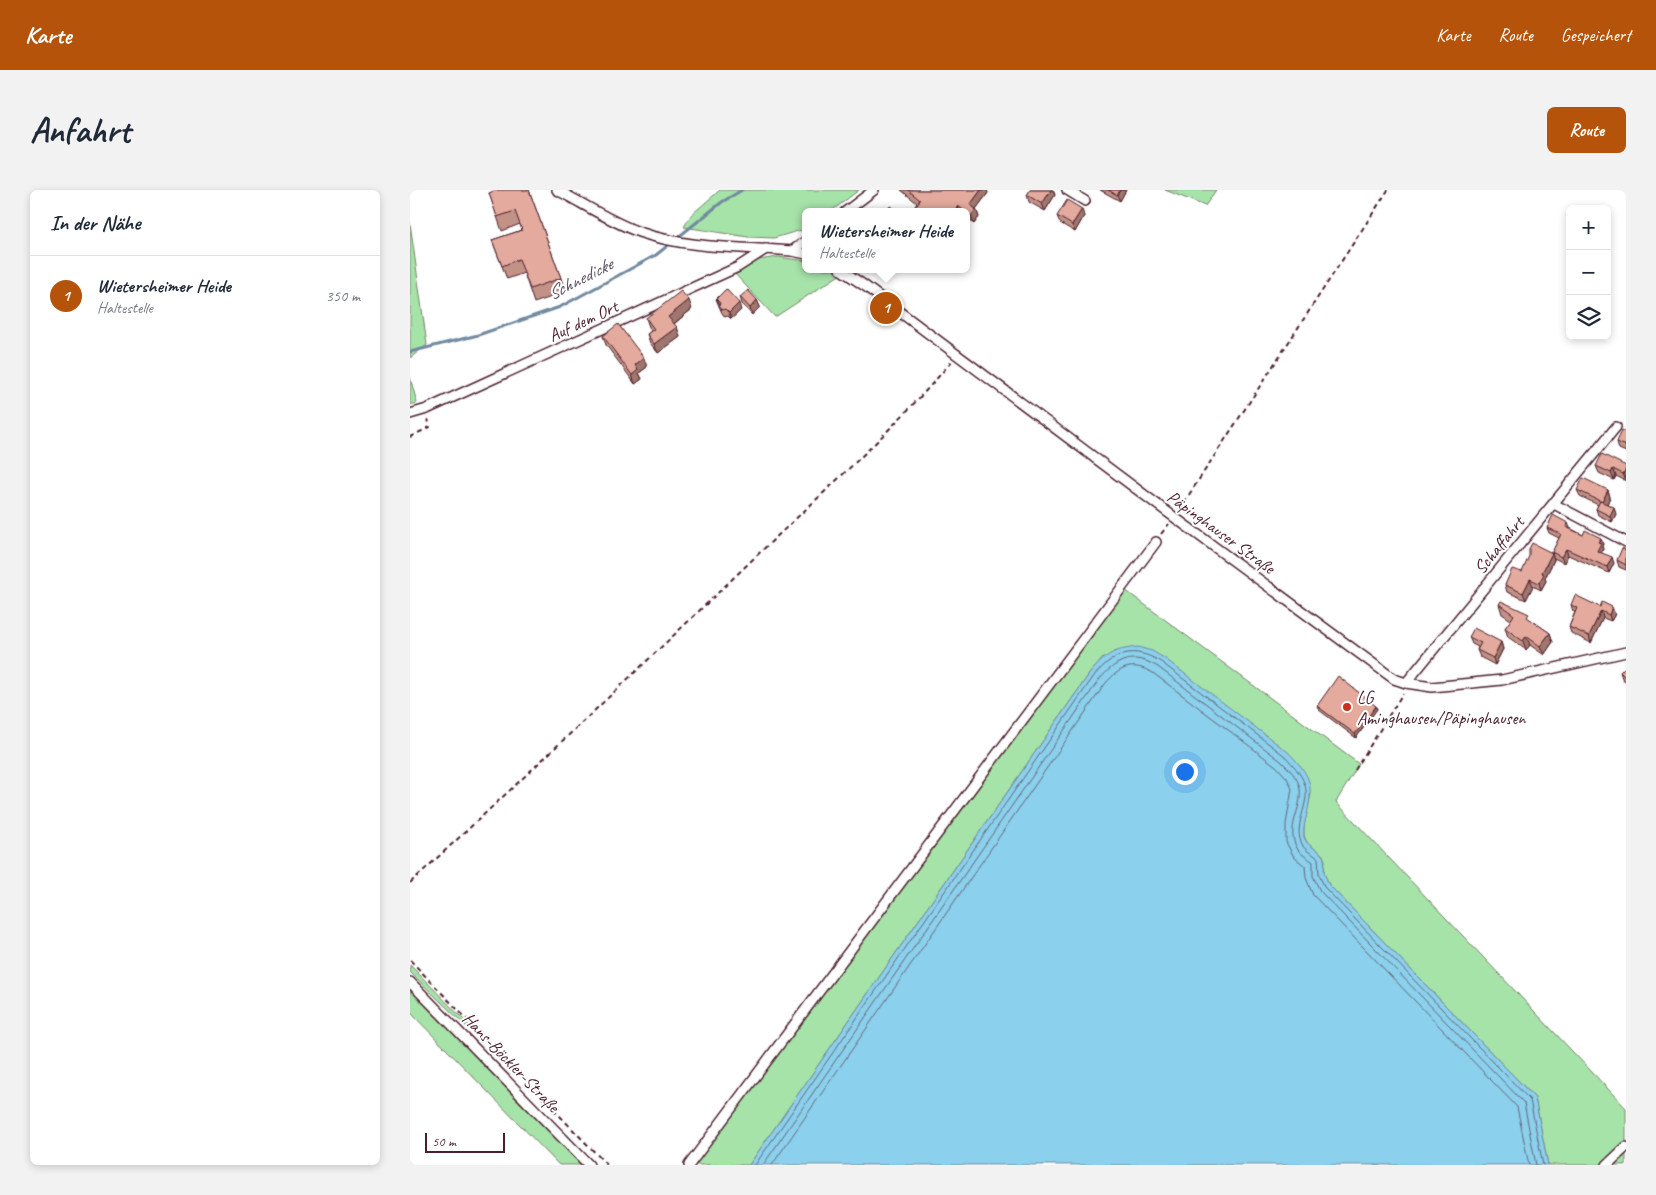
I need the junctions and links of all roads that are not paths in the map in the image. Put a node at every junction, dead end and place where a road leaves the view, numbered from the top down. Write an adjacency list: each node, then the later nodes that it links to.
1 (557, 190): 7 (street)
2 (874, 190): 5 (street)
3 (1067, 190): 4 (street)
4 (1085, 201)
5 (850, 208)
6 (802, 244): 8 (street)
7 (766, 249): 8 (street); 11 (street, Auf dem Ort)
8 (792, 251): 9 (street)
9 (802, 253)
10 (846, 273): 17 (street, Päpinghauser Straße)
11 (410, 414)
12 (1616, 427): 13 (street, Schaffahrt)
13 (1554, 504): 15 (street); 17 (street, Schaffahrt)
14 (1156, 542): 21 (street)
15 (1626, 542)
16 (1626, 652): 17 (street, Päpinghauser Straße)
17 (1406, 684)
18 (410, 982): 20 (street, Hans-Böckler-Straße)
19 (1626, 1147): 22 (street)
20 (589, 1165)
21 (689, 1165)
22 (1607, 1165)

